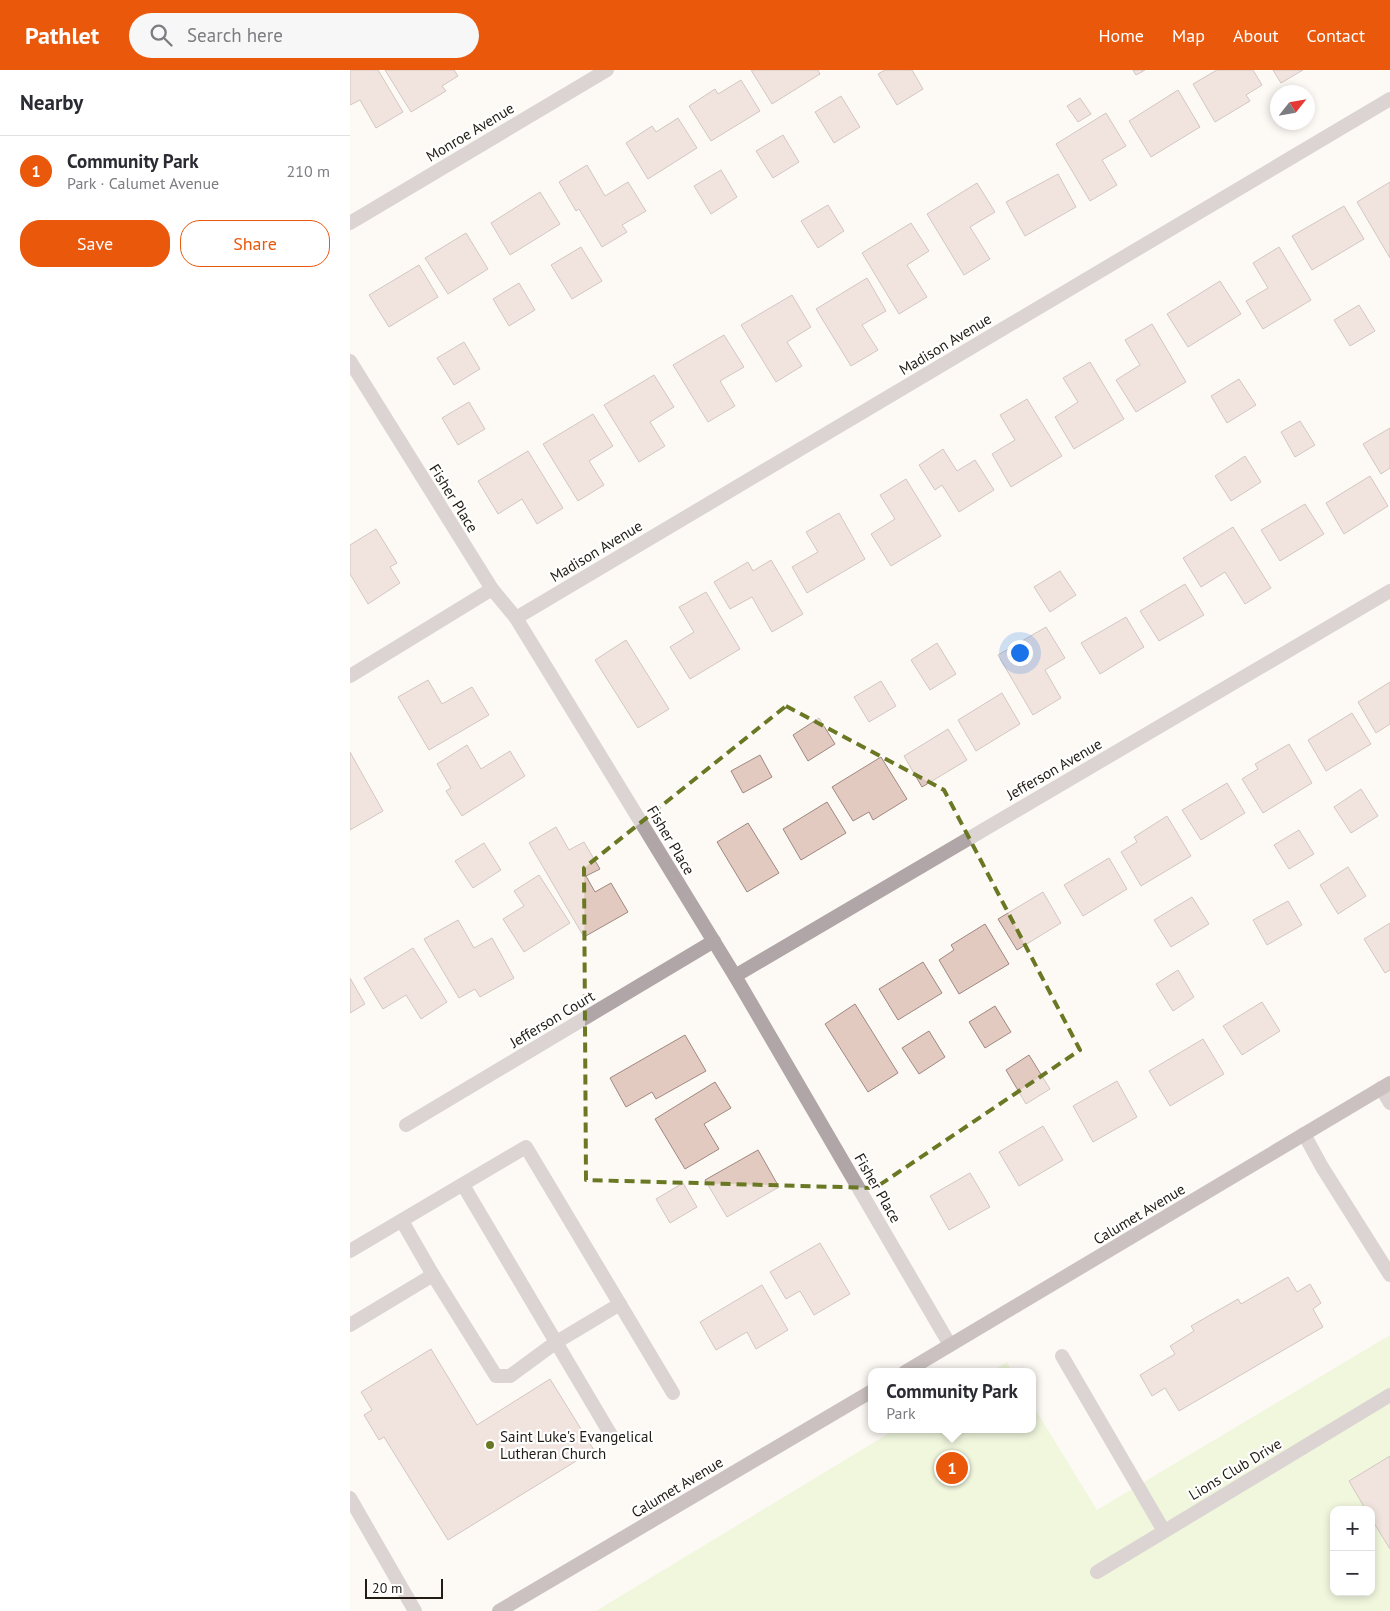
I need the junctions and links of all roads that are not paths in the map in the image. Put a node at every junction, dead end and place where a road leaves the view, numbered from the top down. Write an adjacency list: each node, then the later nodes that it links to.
1 (607, 70): 3 (street, Monroe Avenue)
2 (1390, 99): 7 (street, Madison Avenue)
3 (350, 223)
4 (350, 361): 5 (street, Fisher Place)
5 (492, 589): 7 (street, Fisher Place); 8 (street)
6 (1390, 591): 10 (street, Jefferson Avenue)
7 (516, 618): 9 (street, Fisher Place)
8 (350, 676)
9 (714, 941): 10 (street, Fisher Place); 13 (street, Jefferson Court)
10 (735, 976): 23 (street, Fisher Place)
11 (1386, 1086): 12 (street); 14 (main road, Calumet Avenue)
12 (1390, 1103)
13 (406, 1125)
14 (1304, 1134): 19 (street); 23 (main road, Calumet Avenue)
15 (462, 1184): 16 (street); 20 (street); 22 (street)
16 (402, 1221): 17 (street); 18 (street)
17 (350, 1251)
18 (433, 1275): 21 (street); 22 (street)
19 (1390, 1275)
20 (620, 1304): 22 (street); 26 (street)
21 (350, 1325)
22 (555, 1343): 29 (street)
23 (950, 1345): 25 (main road, Calumet Avenue)
24 (1062, 1356): 31 (street)
25 (911, 1368)
26 (673, 1393)
27 (868, 1393): 34 (main road, Calumet Avenue)
28 (1390, 1395): 31 (street, Lions Club Drive)
29 (611, 1435)
30 (350, 1498): 33 (street)
31 (1164, 1531): 32 (street, Lions Club Drive)
32 (1096, 1572)
33 (414, 1611)
34 (499, 1611)

